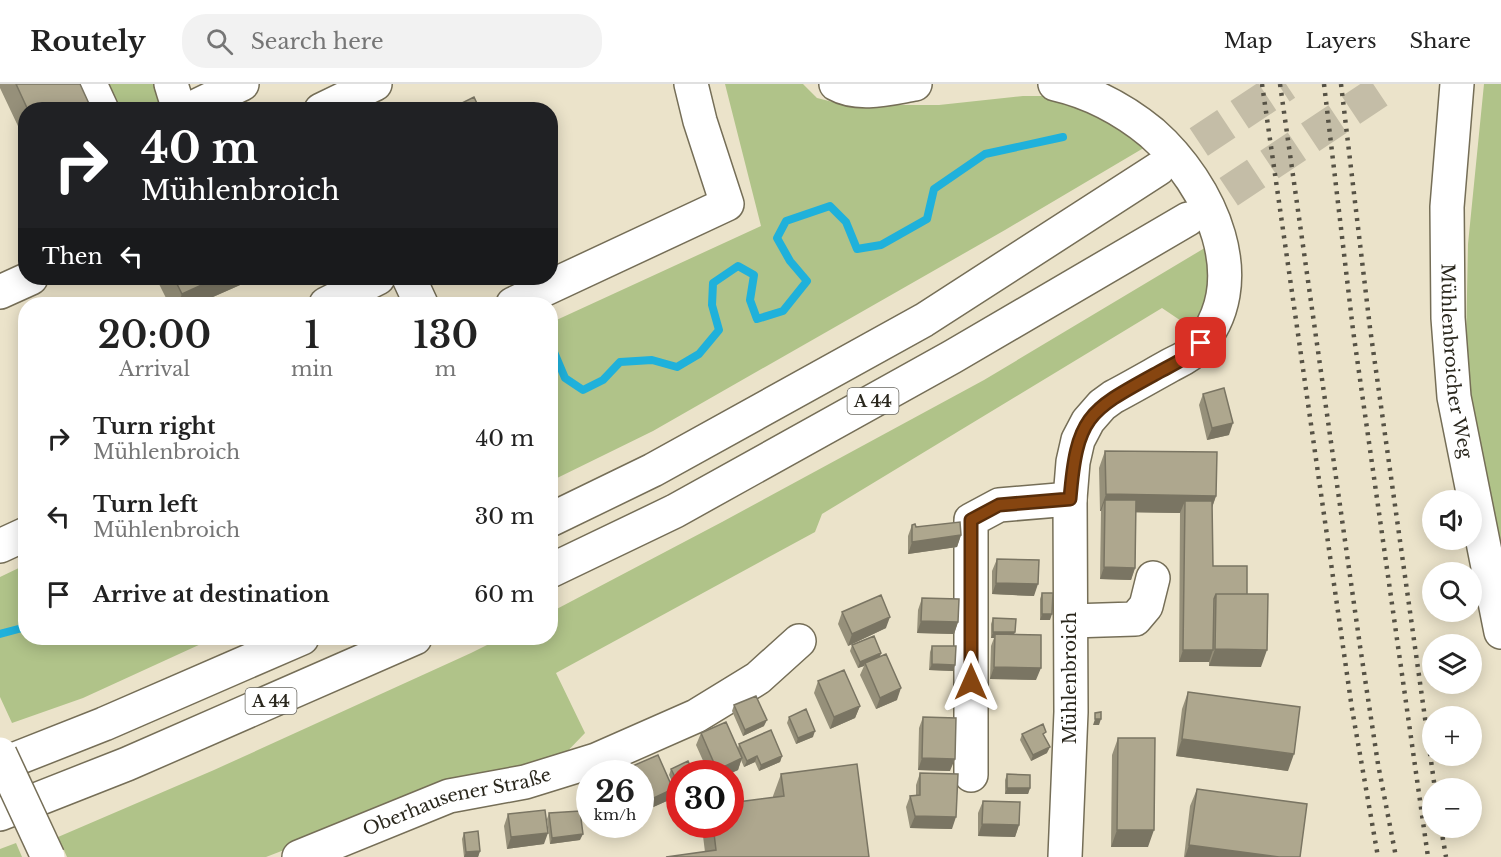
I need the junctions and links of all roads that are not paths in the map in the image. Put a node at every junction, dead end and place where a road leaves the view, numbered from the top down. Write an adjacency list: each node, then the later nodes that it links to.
1 (90, 84): 11 (main road)
2 (171, 84): 12 (main road)
3 (242, 84): 13 (main road)
4 (375, 84): 10 (main road)
5 (691, 84): 16 (main road)
6 (836, 84): 7 (main road)
7 (915, 84)
8 (1055, 84): 23 (main road, Mühlenbroich)
9 (1457, 84): 30 (main road, Mühlenbroicher Weg)
10 (333, 101)
11 (98, 102)
12 (177, 102)
13 (205, 102)
14 (1158, 169): 24 (main road, A 44)
15 (1188, 219): 27 (main road, A 44)
16 (558, 283)
17 (18, 284): 20 (main road)
18 (364, 285): 21 (main road)
19 (554, 285): 22 (main road)
20 (0, 292)
21 (340, 297)
22 (528, 297)
23 (1070, 499): 29 (main road, Mühlenbroich); 35 (main road)
24 (558, 516)
25 (18, 538): 26 (main road)
26 (0, 546)
27 (558, 567)
28 (1153, 578): 29 (main road)
29 (1071, 621): 39 (main road, Mühlenbroich)
30 (1501, 632)
31 (799, 641): 38 (main road, Oberhausener Straße)
32 (286, 645): 34 (main road, A 44)
33 (399, 645): 36 (main road, A 44)
34 (8, 758): 37 (main road, bridge)
35 (971, 775)
36 (1, 814)
37 (48, 857)
38 (299, 857)
39 (1065, 857)

